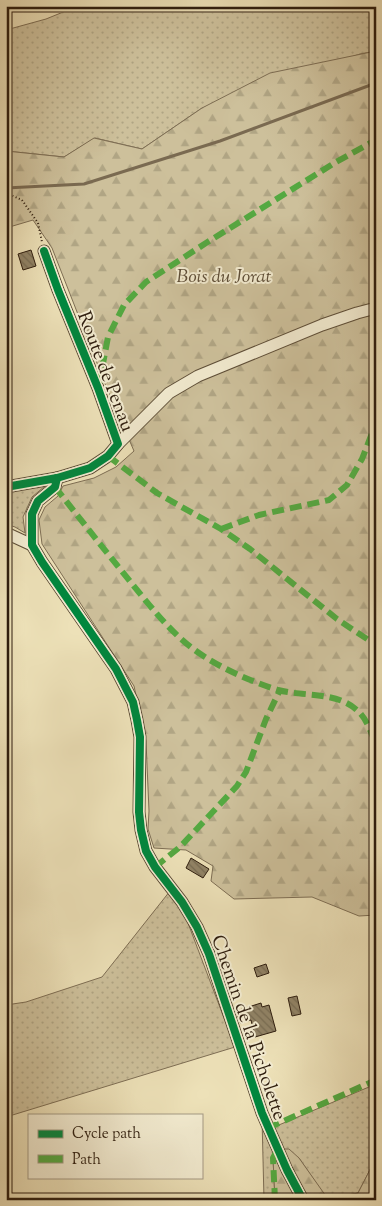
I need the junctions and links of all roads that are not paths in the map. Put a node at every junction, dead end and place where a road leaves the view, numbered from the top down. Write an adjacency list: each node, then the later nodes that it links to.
1 (44, 251): 3 (street, Route de Penau)
2 (376, 308): 3 (street, Route de Penau)
3 (118, 444): 4 (street, Route de Penau)
4 (57, 478): 5 (street, Route de Penau); 7 (street)
5 (6, 487)
6 (6, 533): 7 (street)
7 (32, 544): 8 (street, Chemin de la Picholette)
8 (303, 1200)

